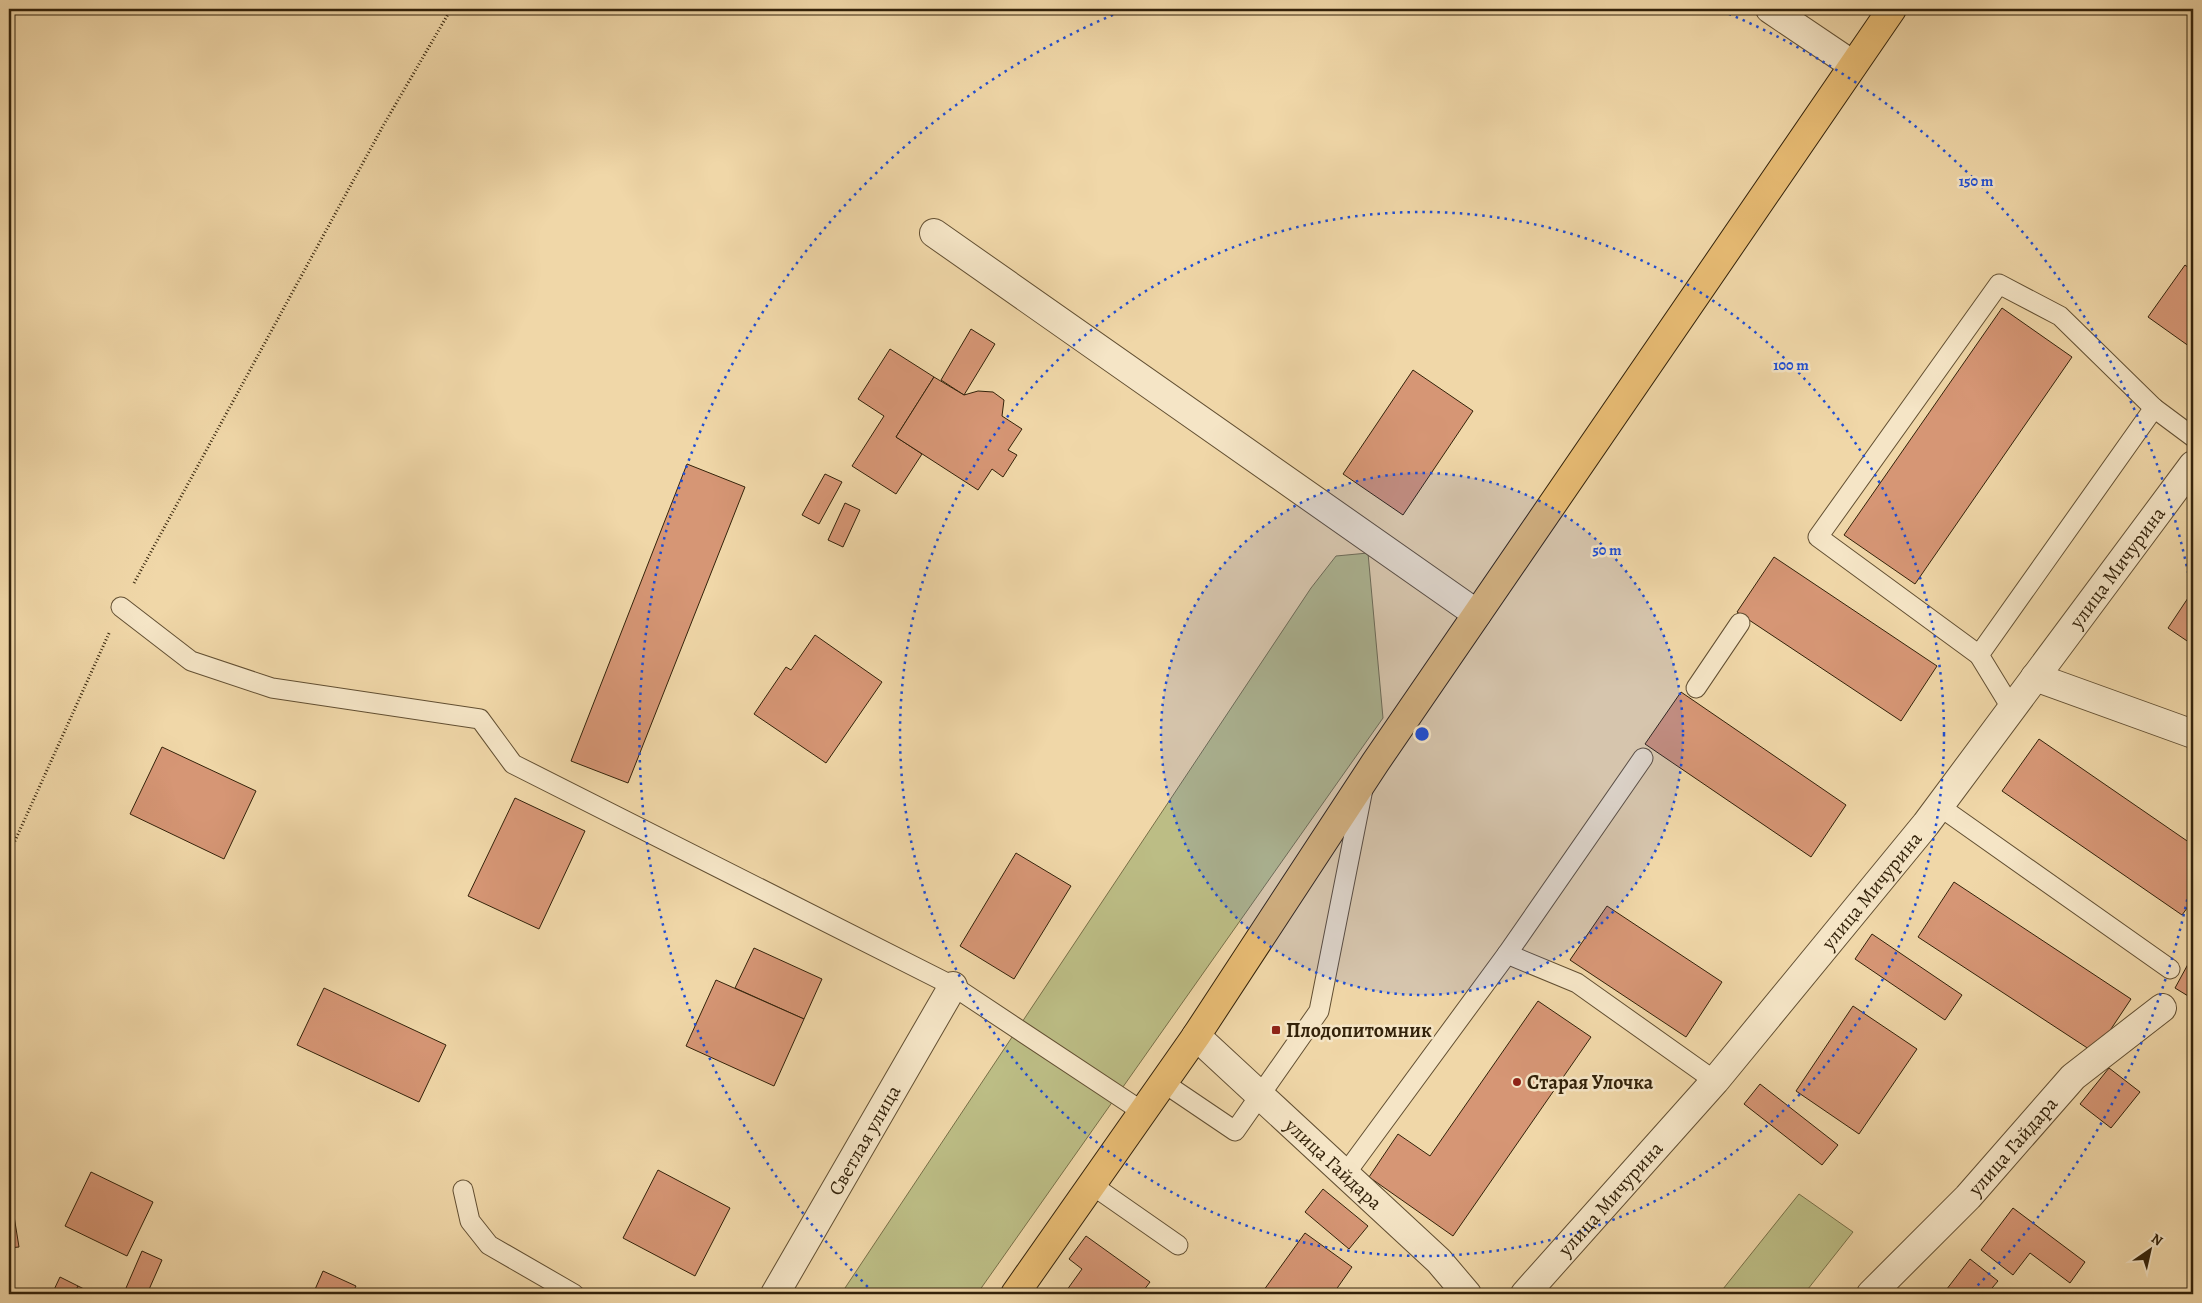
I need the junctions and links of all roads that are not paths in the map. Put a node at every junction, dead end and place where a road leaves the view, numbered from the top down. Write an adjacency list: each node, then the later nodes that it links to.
1 (1770, 9): 3 (street)
2 (1892, 9): 3 (main road)
3 (1853, 65): 9 (main road)
4 (934, 233): 9 (street)
5 (2154, 408): 6 (lane); 11 (lane); 11 (lane)
6 (2193, 437)
7 (2193, 465): 12 (street, улица Мичурина)
8 (121, 607): 21 (lane)
9 (1477, 614): 17 (main road)
10 (1740, 623): 13 (lane)
11 (1979, 655): 14 (lane)
12 (2035, 677): 14 (street, улица Мичурина); 15 (street)
13 (1696, 688)
14 (2012, 708): 18 (street, улица Мичурина)
15 (2193, 734)
16 (1643, 758): 19 (lane)
17 (1365, 778): 23 (main road); 26 (lane)
18 (1939, 806): 20 (lane); 24 (street, улица Мичурина)
19 (1506, 954): 24 (lane); 28 (lane)
20 (2170, 969)
21 (953, 986): 27 (lane); 33 (street, Светлая улица)
22 (2162, 1008): 37 (street, улица Гайдара)
23 (1196, 1036): 25 (main road); 26 (street, улица Гайдара)
24 (1715, 1081): 36 (street, улица Мичурина)
25 (1164, 1083): 26 (lane); 27 (main road)
26 (1260, 1095): 28 (street, улица Гайдара)
27 (1143, 1112): 29 (main road)
28 (1346, 1173): 35 (street, улица Гайдара)
29 (1092, 1184): 31 (lane); 34 (main road)
30 (462, 1190): 32 (lane)
31 (1178, 1245)
32 (574, 1294)
33 (775, 1294)
34 (1015, 1294)
35 (1467, 1294)
36 (1525, 1294)
37 (1871, 1294)

